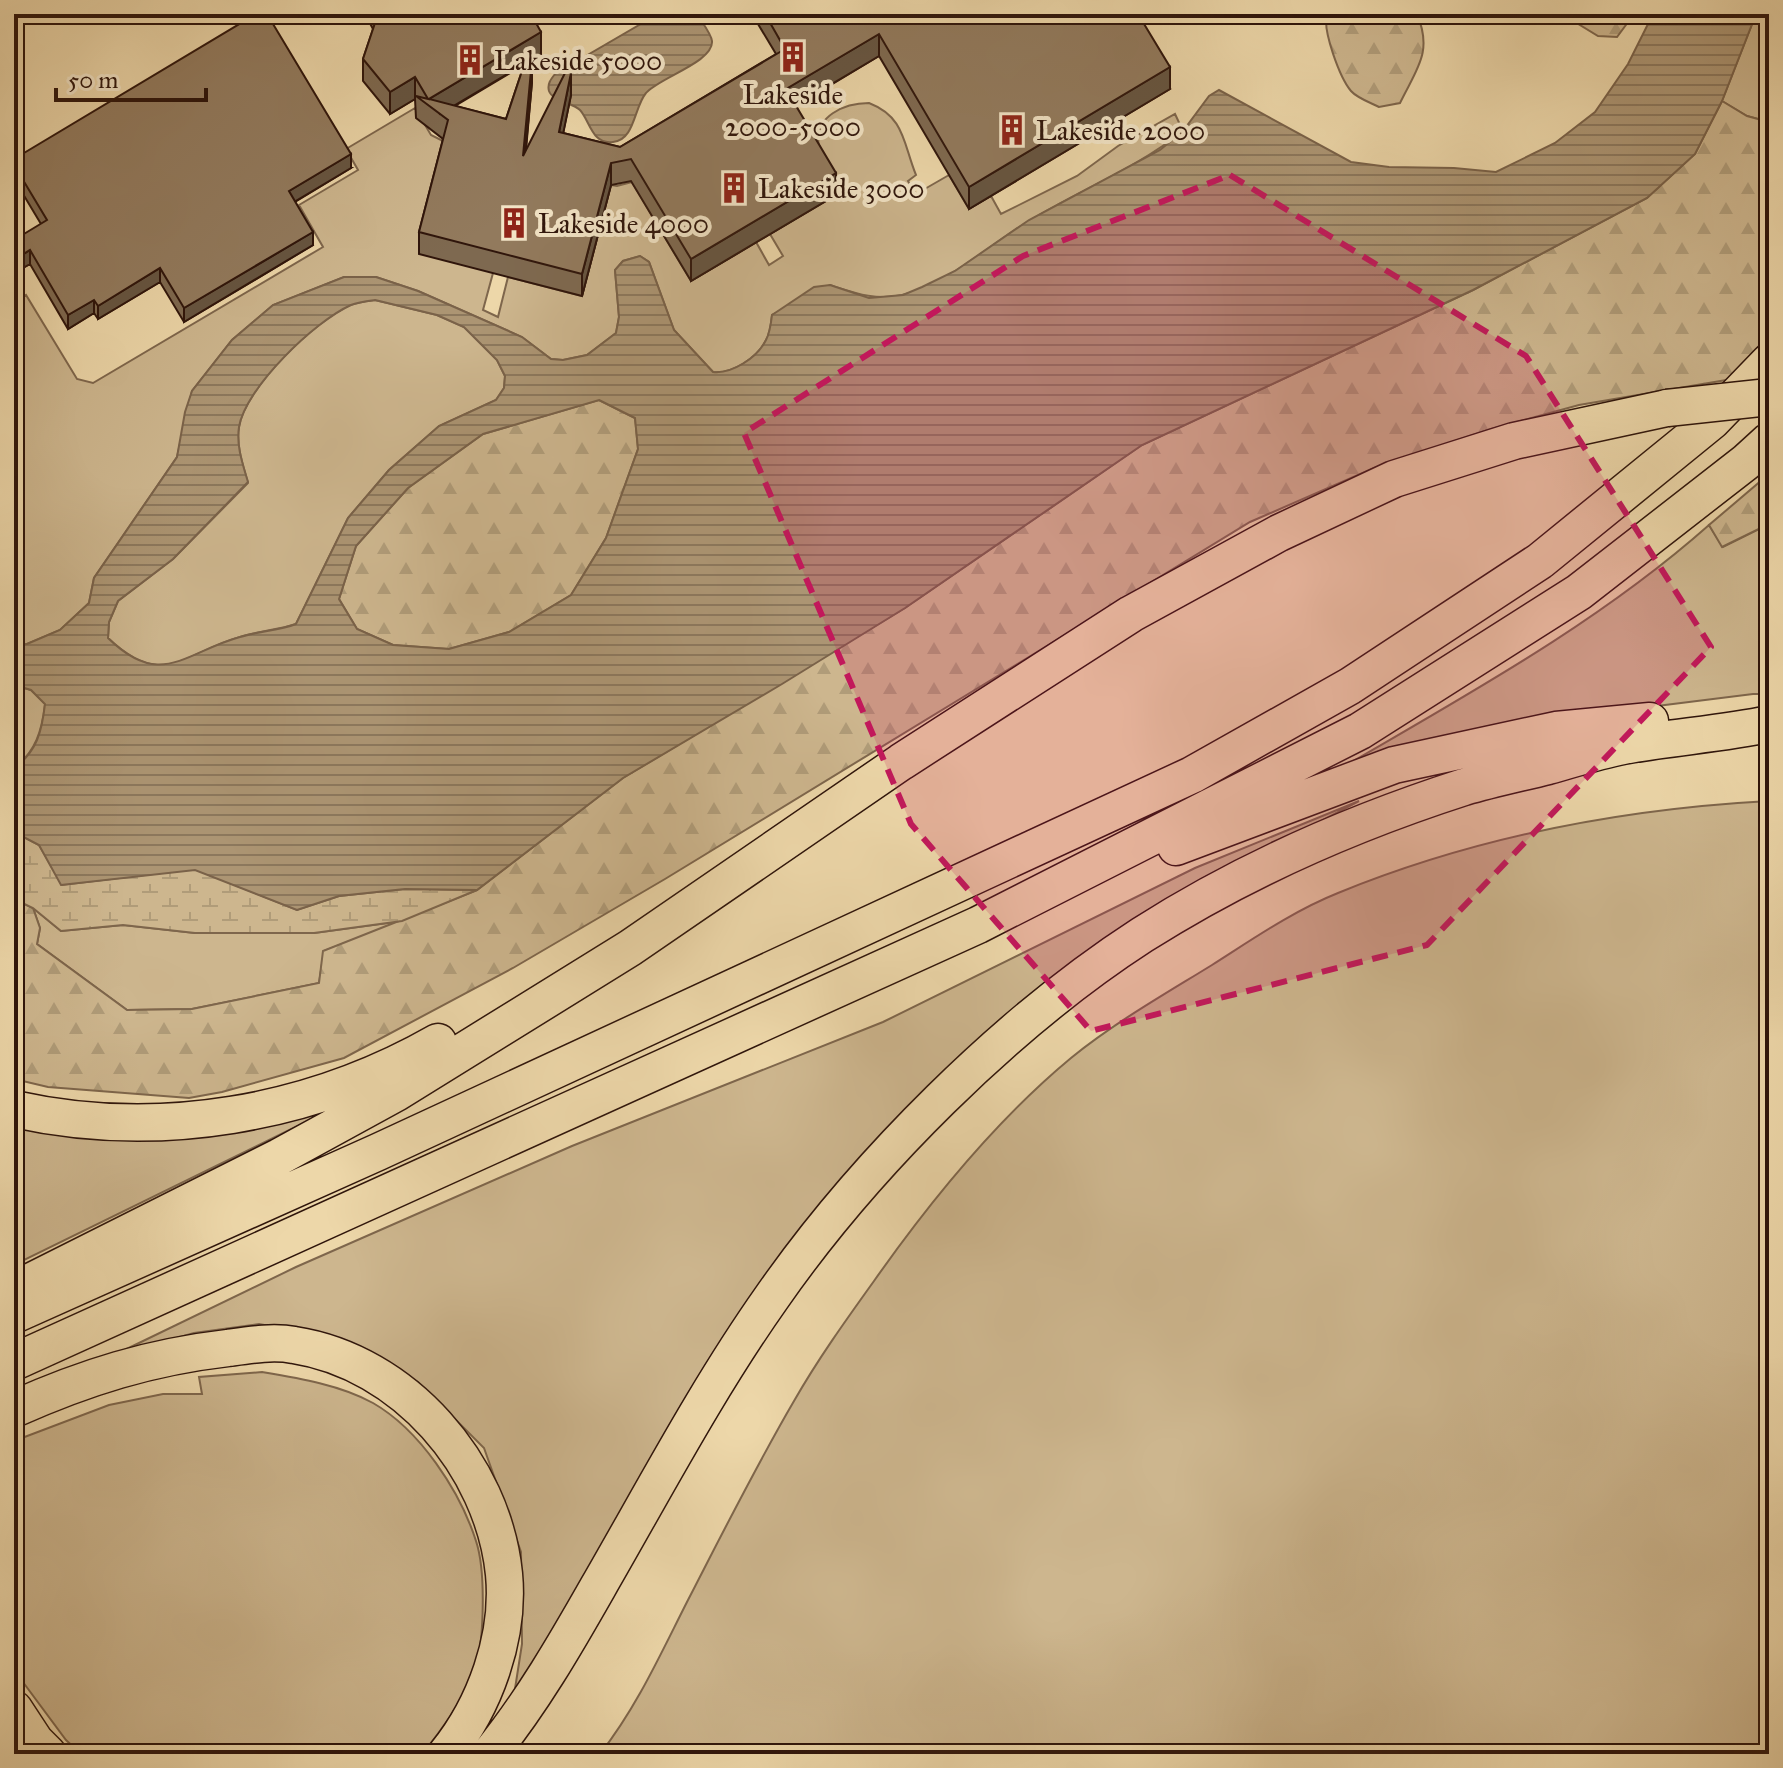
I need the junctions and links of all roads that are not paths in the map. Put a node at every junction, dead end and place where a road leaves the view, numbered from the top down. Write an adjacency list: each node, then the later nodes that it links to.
1 (1769, 362): 10 (highway)
2 (1769, 397): 6 (highway, bridge)
3 (1769, 441): 7 (highway)
4 (1769, 714): 7 (highway)
5 (1769, 724): 16 (highway)
6 (732, 877): 8 (highway); 9 (highway)
7 (978, 925): 11 (highway)
8 (14, 1109)
9 (14, 1290)
10 (14, 1315)
11 (14, 1362)
12 (14, 1409): 15 (highway)
13 (14, 1709): 14 (highway)
14 (48, 1754)
15 (446, 1754)
16 (490, 1754)

